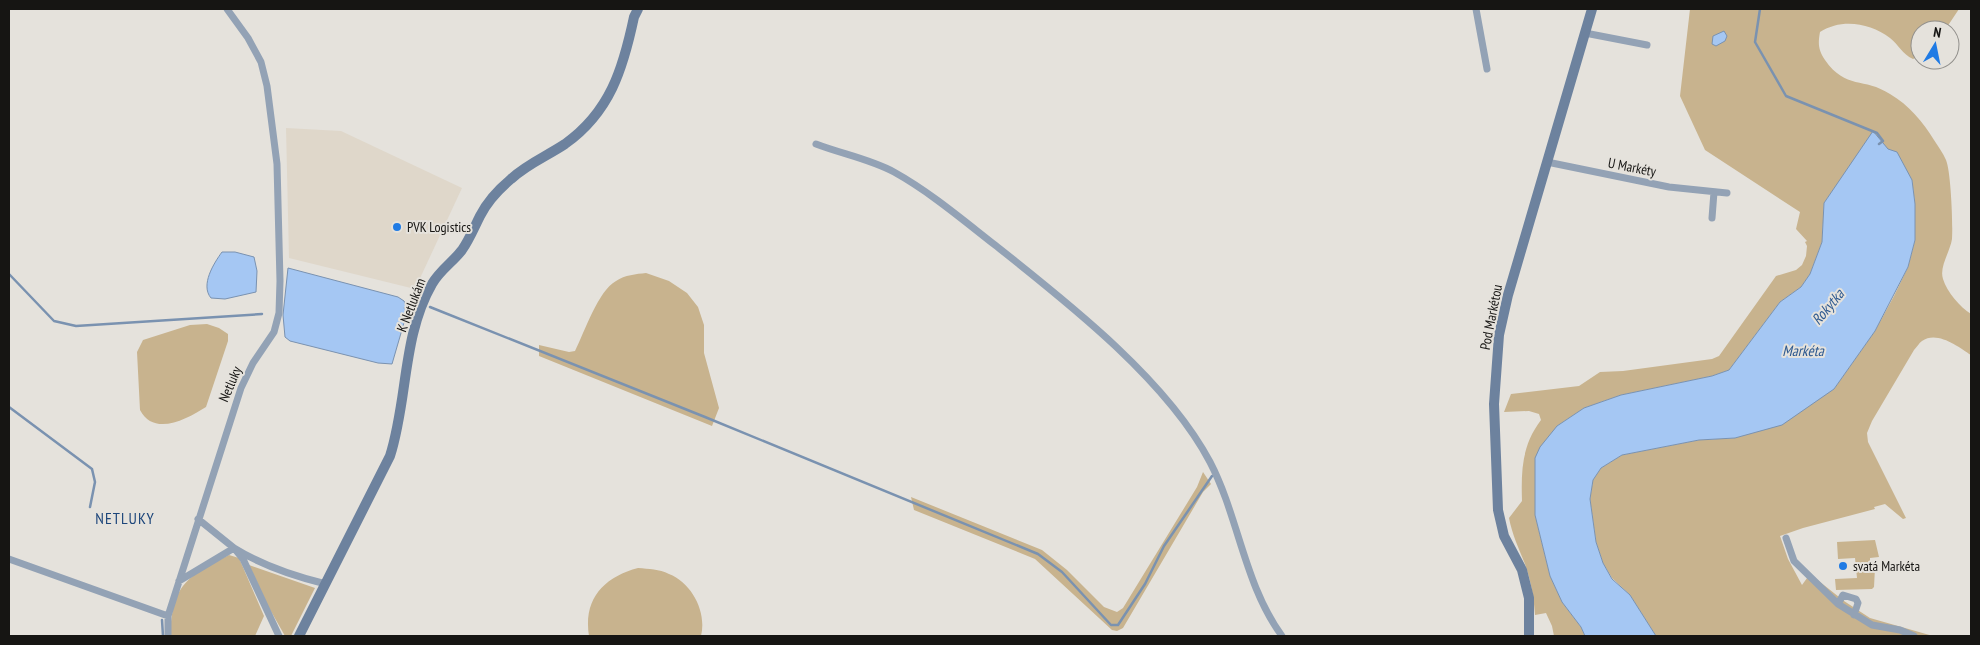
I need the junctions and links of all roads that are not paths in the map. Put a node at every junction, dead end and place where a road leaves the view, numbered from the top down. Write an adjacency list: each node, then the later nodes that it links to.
1 (227, 9): 13 (street, Netluky)
2 (638, 9): 18 (street, K Netlukám)
3 (1476, 9): 7 (street)
4 (1592, 9): 5 (street, Pod Markétou)
5 (1585, 33): 6 (street); 9 (street, Pod Markétou)
6 (1647, 45)
7 (1487, 68)
8 (816, 144): 25 (street)
9 (1547, 162): 10 (street, U Markéty); 26 (street, Pod Markétou)
10 (1714, 192): 11 (street, U Markéty); 12 (street)
11 (1727, 193)
12 (1712, 218)
13 (198, 519): 15 (street); 17 (street, Netluky)
14 (1786, 538): 19 (street)
15 (234, 548): 17 (street); 18 (street); 23 (street)
16 (9, 559): 21 (street)
17 (179, 581): 21 (street, Netluky)
18 (326, 584): 24 (street, K Netlukám)
19 (1838, 604): 20 (street); 20 (street)
20 (1854, 615): 27 (street)
21 (168, 616): 22 (street, Netluky)
22 (168, 636)
23 (279, 636)
24 (299, 636)
25 (1282, 636)
26 (1529, 636)
27 (1914, 636)

